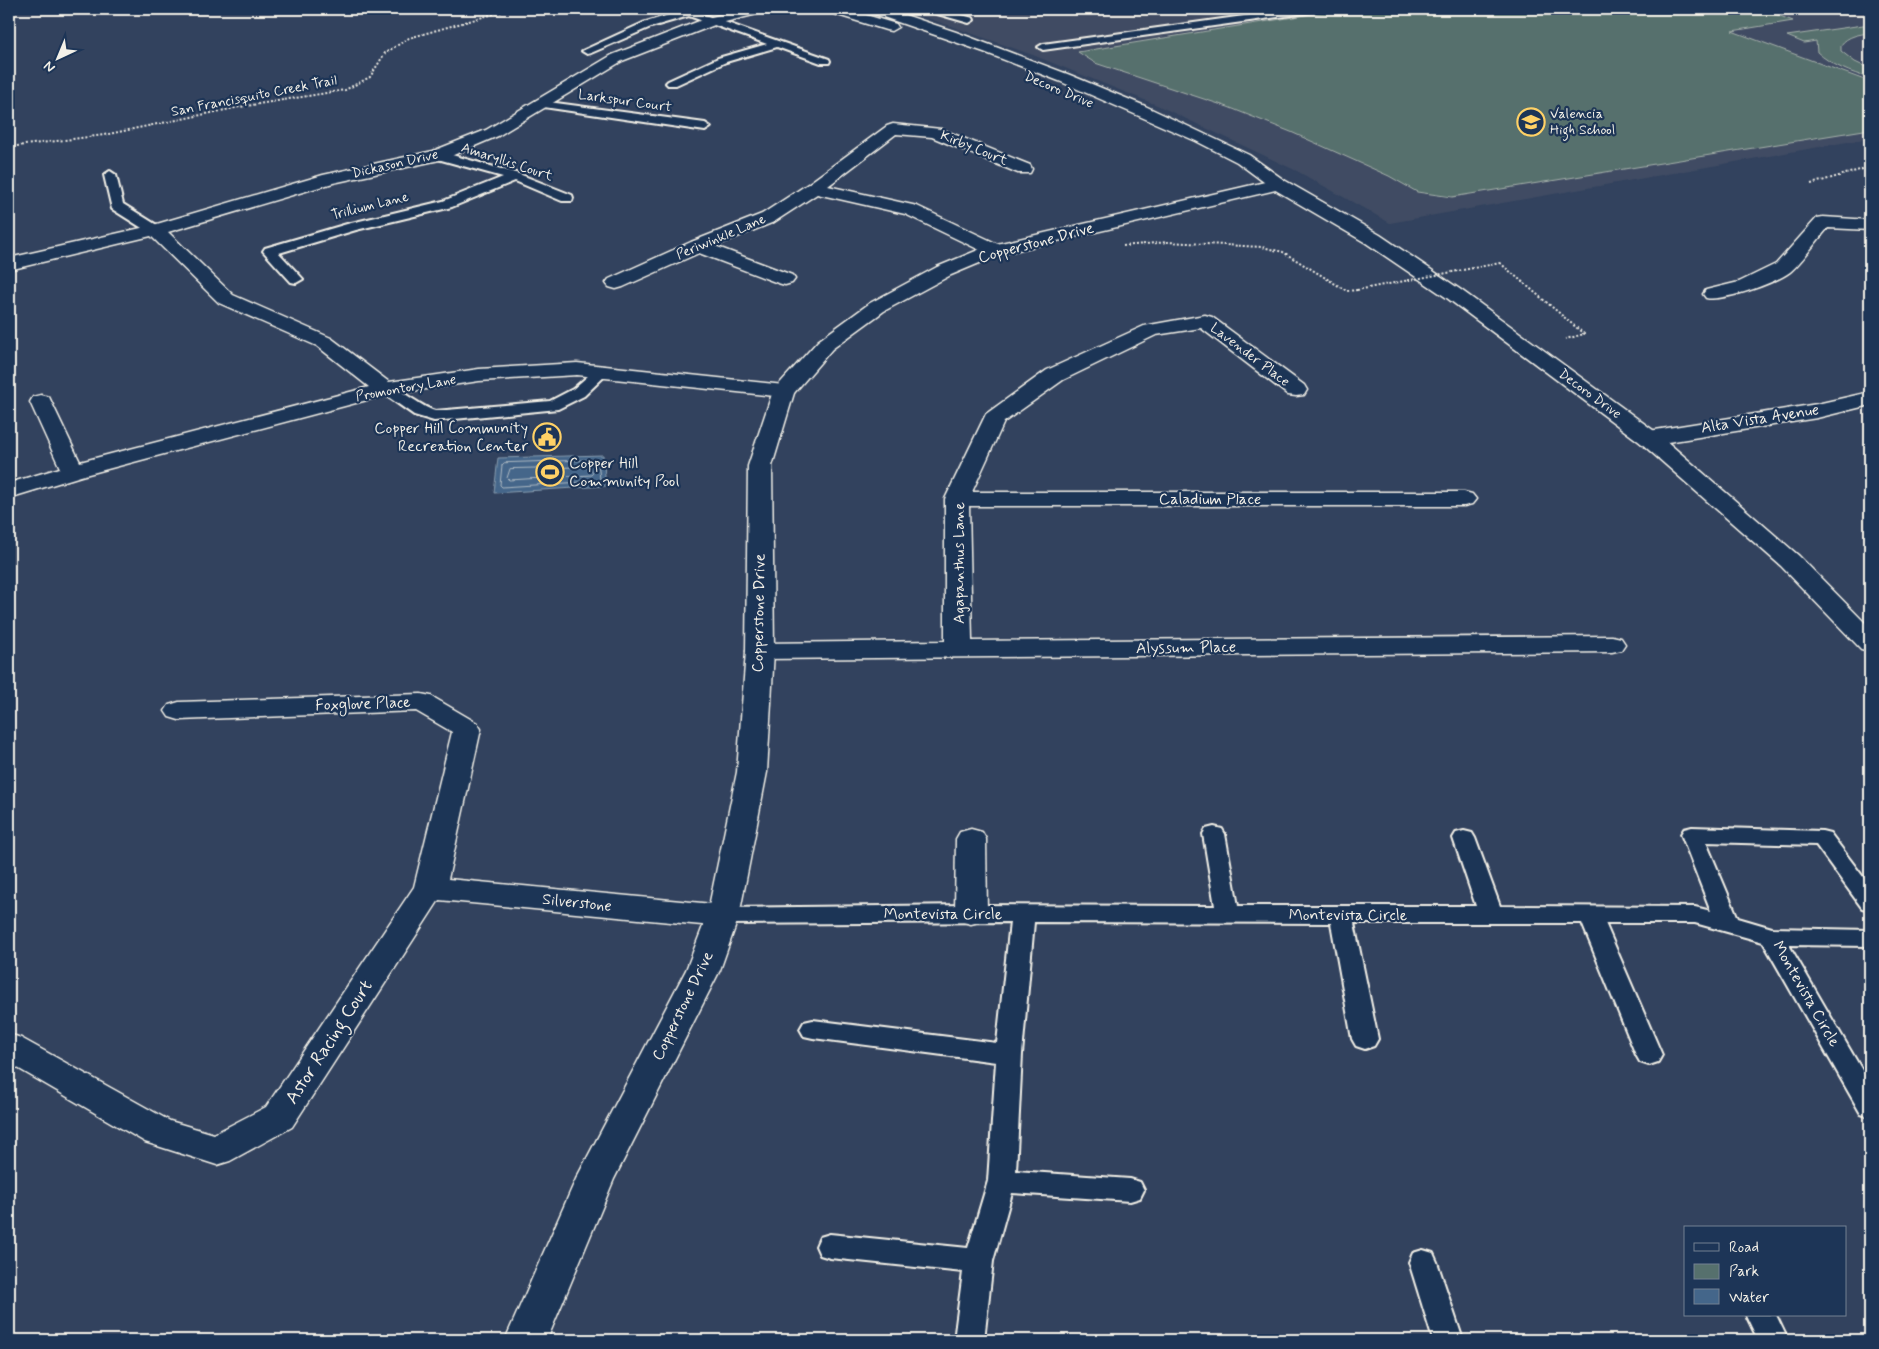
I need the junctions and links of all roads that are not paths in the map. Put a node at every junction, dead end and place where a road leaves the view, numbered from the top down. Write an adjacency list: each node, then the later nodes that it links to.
1 (760, 9): 7 (street, Dickason Drive)
2 (833, 9): 17 (street, Decoro Drive)
3 (874, 9): 8 (street, Decoro Drive)
4 (930, 9): 8 (lane)
5 (1313, 9): 10 (lane)
6 (688, 12): 7 (lane); 7 (lane); 11 (lane)
7 (707, 15): 9 (lane); 14 (street, Dickason Drive)
8 (941, 31): 23 (street, Decoro Drive)
9 (778, 44): 12 (lane); 13 (lane)
10 (1043, 47)
11 (587, 51)
12 (825, 61)
13 (672, 83)
14 (541, 104): 15 (lane, Larkspur Court); 18 (street, Dickason Drive)
15 (705, 128)
16 (892, 129): 19 (street, Kirby Court); 24 (street, Periwinkle Lane)
17 (1168, 139)
18 (438, 155): 21 (lane, Amaryllis Court); 27 (street, Dickason Drive)
19 (1024, 169)
20 (110, 175): 27 (lane)
21 (515, 177): 25 (lane, Amaryllis Court); 31 (lane, Trillium Lane)
22 (1246, 179): 23 (street, Decoro Drive)
23 (1278, 184): 29 (street, Copperstone Drive); 42 (street, Decoro Drive)
24 (814, 188): 28 (street, Periwinkle Lane); 29 (street)
25 (567, 198)
26 (1870, 225): 34 (street)
27 (155, 230): 30 (street, Dickason Drive); 37 (street)
28 (698, 246): 32 (street); 33 (street, Periwinkle Lane)
29 (995, 250): 38 (street, Copperstone Drive)
30 (9, 264)
31 (296, 279)
32 (785, 279)
33 (616, 283)
34 (1713, 294)
35 (1205, 321): 39 (street, Lavender Place); 45 (street, Agapanthus Lane)
36 (601, 372): 37 (street, Promontory Lane); 37 (lane); 38 (street, Promontory Lane)
37 (385, 388): 43 (street, Promontory Lane)
38 (784, 390): 50 (street, Copperstone Drive)
39 (1296, 390)
40 (1870, 399): 42 (street, Alta Vista Avenue)
41 (41, 402): 43 (street)
42 (1649, 438): 47 (street, Decoro Drive)
43 (73, 471): 44 (street, Promontory Lane)
44 (9, 492)
45 (957, 499): 46 (street, Caladium Place); 49 (street, Agapanthus Lane)
46 (1464, 500)
47 (1870, 643)
48 (1612, 644): 49 (street, Alyssum Place)
49 (959, 650): 50 (street, Alyssum Place)
50 (760, 651): 63 (street, Copperstone Drive)
51 (179, 711): 55 (street, Foxglove Place)
52 (1214, 834): 59 (lane)
53 (971, 838): 57 (street)
54 (1464, 838): 61 (lane)
55 (430, 888): 63 (street, Silverstone); 69 (street, Astor Racing Court)
56 (1870, 902): 64 (lane)
57 (971, 913): 58 (lane, Montevista Circle); 63 (lane, Montevista Circle)
58 (1023, 914): 59 (lane, Montevista Circle); 70 (lane)
59 (1228, 915): 60 (lane, Montevista Circle)
60 (1341, 915): 61 (lane, Montevista Circle); 68 (lane)
61 (1491, 915): 62 (lane, Montevista Circle)
62 (1590, 915): 64 (lane, Montevista Circle); 71 (lane)
63 (723, 916): 79 (street, Copperstone Drive)
64 (1728, 924): 65 (lane, Montevista Circle)
65 (1772, 936): 66 (lane); 72 (lane, Montevista Circle)
66 (1870, 938)
67 (813, 1029): 70 (lane)
68 (1365, 1039)
69 (9, 1047)
70 (1009, 1054): 73 (lane)
71 (1648, 1056)
72 (1870, 1107)
73 (1002, 1181): 74 (lane); 76 (lane)
74 (1130, 1190)
75 (830, 1246): 76 (lane)
76 (979, 1261): 80 (lane)
77 (1423, 1262): 81 (lane)
78 (1761, 1316): 82 (lane)
79 (526, 1340)
80 (969, 1340)
81 (1448, 1340)
82 (1773, 1340)

